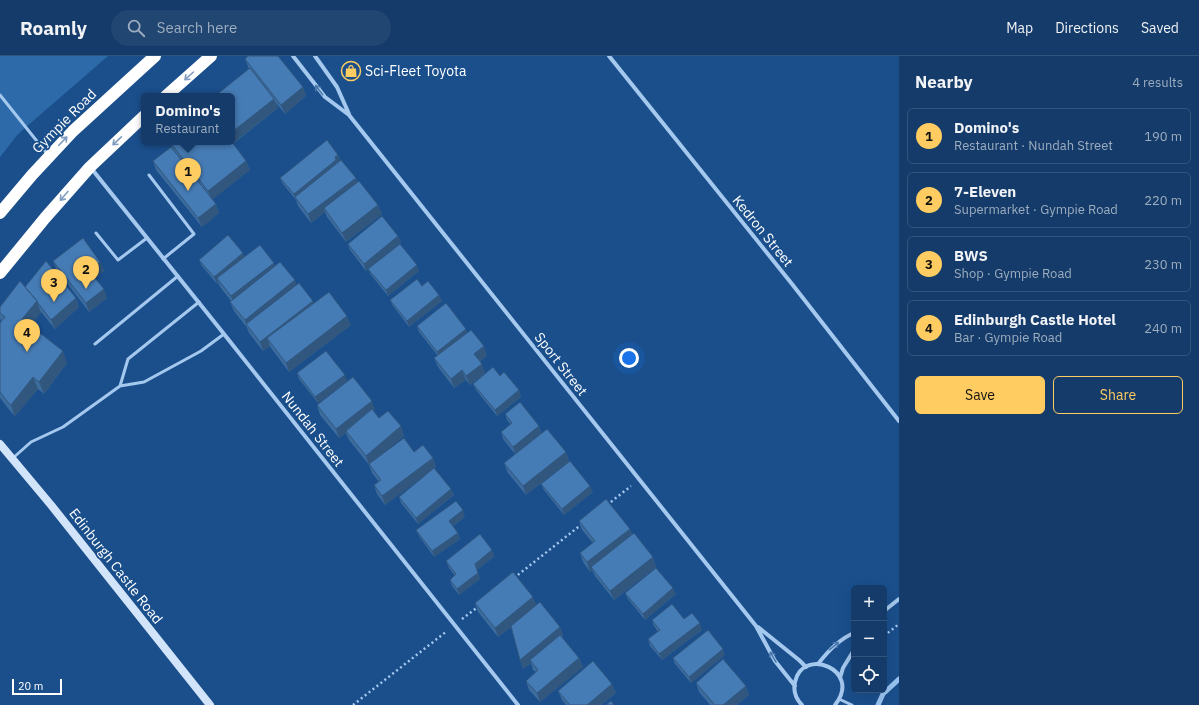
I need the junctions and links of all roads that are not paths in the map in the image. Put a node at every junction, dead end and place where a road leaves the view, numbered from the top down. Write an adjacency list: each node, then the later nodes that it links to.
1 (155, 56): 10 (highway, Gympie Road, one-way to 1)
2 (211, 56): 6 (highway, one-way to 6)
3 (293, 56): 8 (street, Sport Street, one-way to 3)
4 (315, 56): 8 (street, Sport Street)
5 (609, 56): 23 (street, Kedron Street)
6 (169, 93)
7 (0, 95): 10 (lane)
8 (349, 115): 28 (street, Sport Street)
9 (141, 119): 11 (highway, one-way to 11)
10 (49, 156): 13 (highway, Gympie Road)
11 (90, 167): 15 (street, Nundah Street); 17 (highway, one-way to 17)
12 (149, 175): 16 (lane)
13 (0, 213)
14 (96, 233): 15 (lane)
15 (147, 238): 16 (street, Nundah Street)
16 (163, 259): 18 (street, Nundah Street)
17 (0, 273)
18 (178, 276): 19 (street, Nundah Street); 21 (lane)
19 (199, 302): 20 (street, Nundah Street); 22 (lane)
20 (224, 334): 22 (lane); 37 (street, Nundah Street)
21 (95, 344)
22 (120, 386): 25 (lane)
23 (899, 421)
24 (0, 444): 25 (street, Edinburgh Castle Road)
25 (12, 458): 36 (street, Edinburgh Castle Road)
26 (899, 599): 27 (street)
27 (887, 609)
28 (756, 626): 32 (street, Sport Street); 34 (street, Sport Street, one-way to 28)
29 (851, 634): 31 (street, one-way to 29)
30 (851, 655): 33 (street)
31 (818, 664): 32 (street); 33 (street)
32 (806, 667): 34 (street)
33 (840, 678): 35 (street)
34 (795, 686): 38 (street, Sport Street)
35 (839, 699): 39 (street); 40 (lane)
36 (210, 705)
37 (518, 705)
38 (802, 705)
39 (835, 705)
40 (852, 705)

